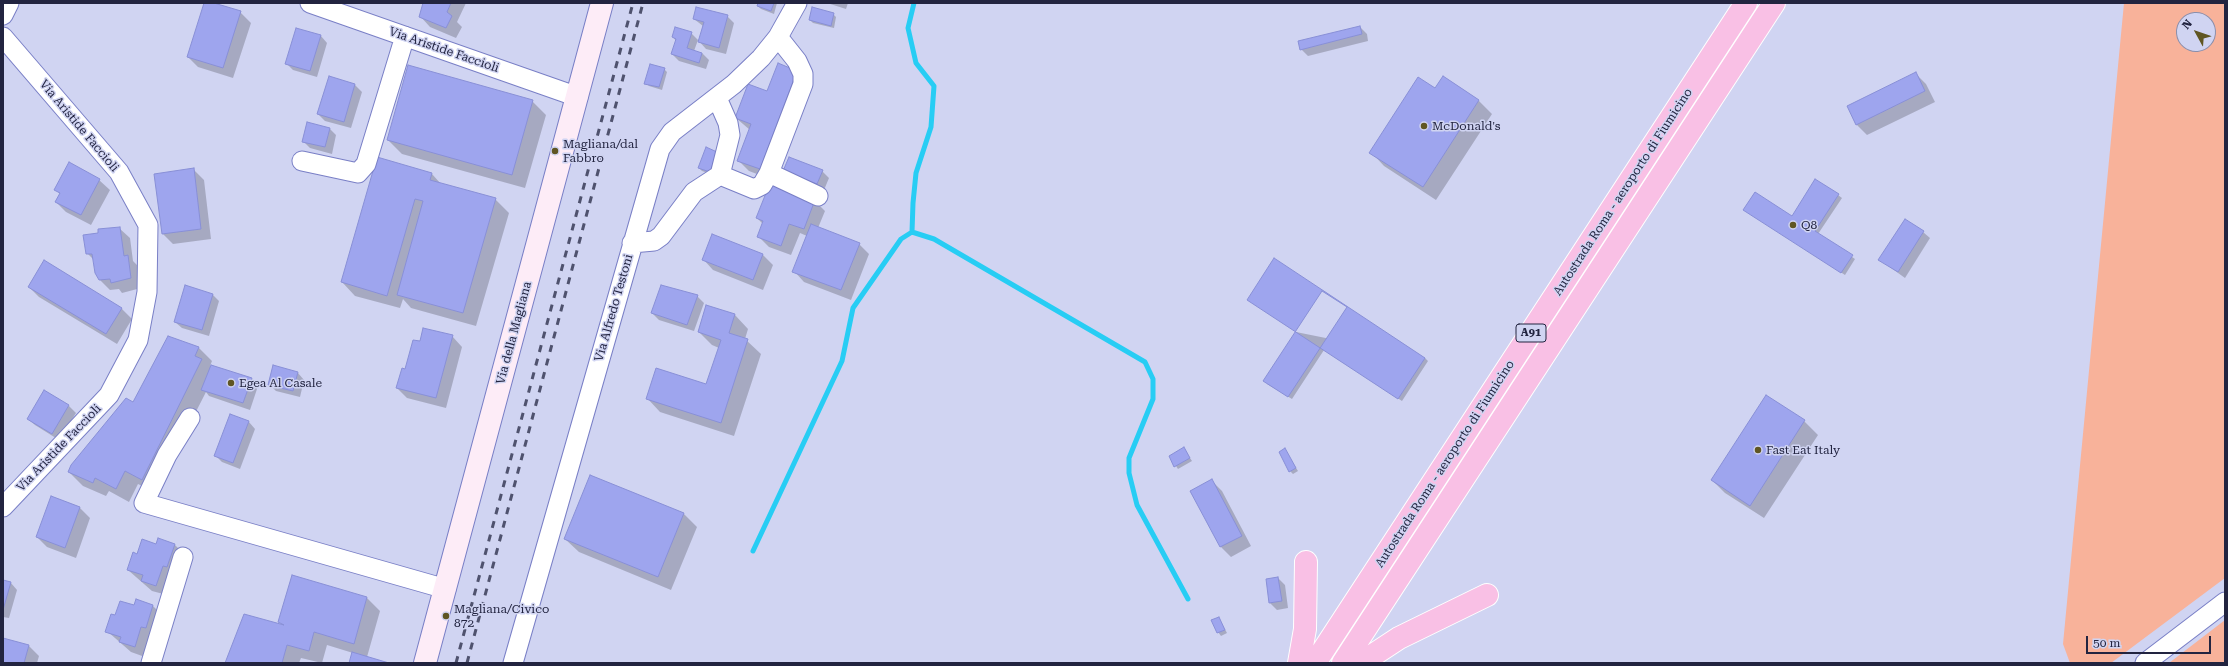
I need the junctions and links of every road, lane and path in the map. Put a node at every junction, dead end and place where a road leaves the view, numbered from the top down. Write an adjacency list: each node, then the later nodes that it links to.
1 (9, 3): 7 (street)
2 (310, 3): 8 (street, Via Aristide Faccioli)
3 (602, 3): 11 (main road, Via della Magliana)
4 (797, 3): 10 (street, Via Alfredo Testoni)
5 (1746, 3): 29 (highway, Autostrada Roma - aeroporto di Fiumicino / A91)
6 (1774, 3): 30 (highway, Autostrada Roma - aeroporto di Fiumicino / A91)
7 (3, 15)
8 (405, 36): 11 (street, Via Aristide Faccioli); 13 (street)
9 (3, 37): 19 (street, Via Aristide Faccioli)
10 (778, 37): 12 (street, Via Alfredo Testoni); 14 (street)
11 (578, 97): 22 (main road, Via della Magliana)
12 (717, 98): 15 (street); 17 (street, Via Alfredo Testoni)
13 (302, 161)
14 (769, 173): 15 (street); 16 (street)
15 (720, 175): 17 (street)
16 (818, 196)
17 (632, 243): 27 (street, Via Alfredo Testoni)
18 (190, 418): 22 (street)
19 (3, 506)
20 (183, 557): 25 (street)
21 (1306, 562): 28 (highway)
22 (446, 589): 26 (main road, Via della Magliana)
23 (1487, 595): 31 (highway)
24 (2225, 602): 32 (street)
25 (151, 663)
26 (425, 663)
27 (513, 663)
28 (1299, 663)
29 (1315, 663)
30 (1343, 663)
31 (1361, 663)
32 (2145, 663)

